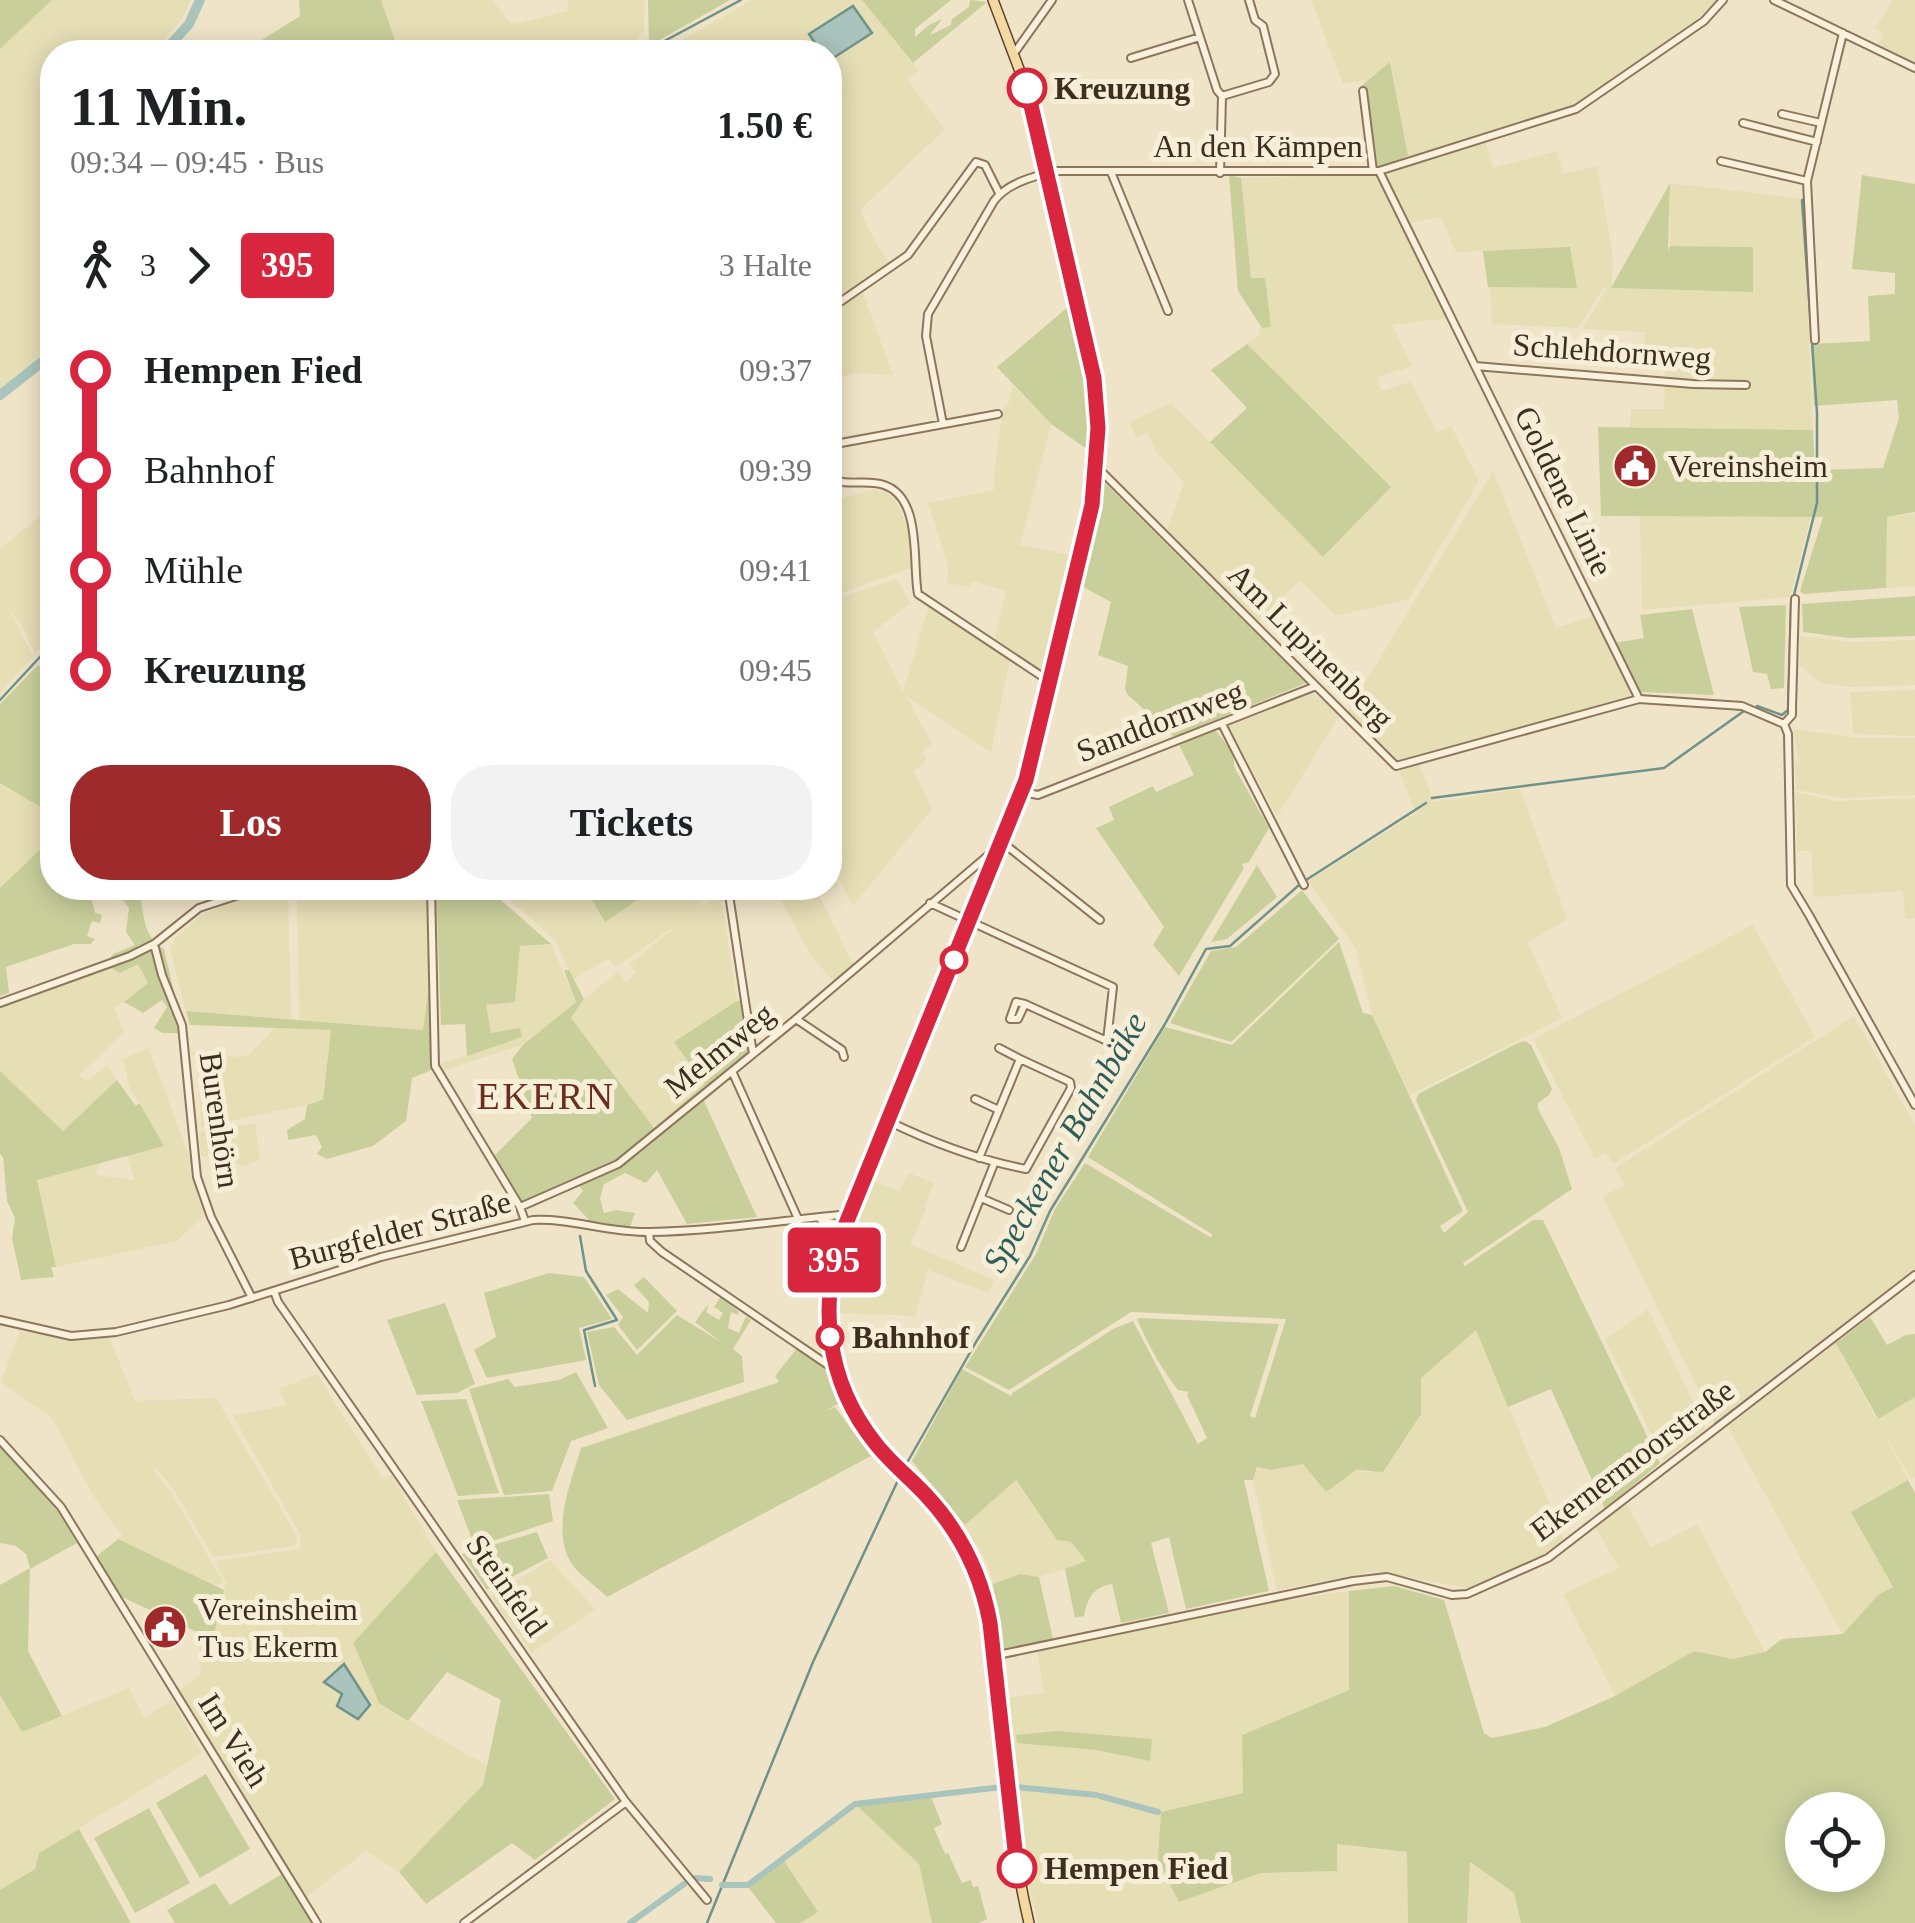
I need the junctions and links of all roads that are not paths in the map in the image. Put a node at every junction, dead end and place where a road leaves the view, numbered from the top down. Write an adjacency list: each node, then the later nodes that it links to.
1 (993, 0): 9 (main road)
2 (1052, 0): 9 (street)
3 (1188, 0): 8 (street)
4 (1249, 0): 13 (street)
5 (1722, 0): 19 (street, An den Kämpen)
6 (1774, 0): 7 (street)
7 (1843, 33): 11 (street); 16 (street)
8 (1200, 37): 10 (street); 13 (street)
9 (1015, 52): 21 (main road)
10 (1132, 58)
11 (1915, 68)
12 (1363, 90): 19 (street, Goldene Linie)
13 (1222, 96): 22 (street)
14 (1782, 114): 16 (street)
15 (1742, 123): 17 (street)
16 (1821, 123): 17 (street)
17 (1816, 142): 23 (street)
18 (1721, 161): 23 (street)
19 (1376, 171): 22 (street, An den Kämpen); 28 (street, Goldene Linie)
20 (1111, 172): 21 (street, An den Kämpen); 22 (street, An den Kämpen); 26 (street)
21 (1047, 173): 24 (street); 33 (main road)
22 (1220, 173)
23 (1807, 182): 27 (street)
24 (1000, 193): 25 (street); 31 (street)
25 (842, 301)
26 (1168, 311)
27 (1815, 340)
28 (1474, 366): 29 (street, Schlehdornweg); 38 (street, Goldene Linie)
29 (1746, 385)
30 (998, 414): 31 (street)
31 (943, 424): 32 (street)
32 (842, 443)
33 (1096, 471): 36 (main road); 37 (street, Am Lupinenberg)
34 (842, 482): 36 (street)
35 (1794, 599): 40 (street)
36 (1050, 682): 41 (main road)
37 (1316, 686): 38 (street, Am Lupinenberg); 39 (street, Sanddornweg)
38 (1639, 699): 40 (street)
39 (1222, 724): 41 (street, Sanddornweg); 44 (street)
40 (1784, 724): 61 (street)
41 (1022, 792): 42 (main road)
42 (1002, 842): 49 (street); 50 (main road)
43 (992, 852): 48 (street, Melmweg)
44 (1304, 885)
45 (224, 900): 51 (street)
46 (431, 900): 67 (street)
47 (730, 900): 56 (street)
48 (930, 903): 50 (street); 54 (street, Melmweg)
49 (1100, 920)
50 (969, 923): 53 (street); 63 (main road)
51 (154, 944): 52 (street); 78 (street, Burenhörn)
52 (0, 1003)
53 (1025, 1004)
54 (796, 1020): 56 (street, Melmweg); 57 (street)
55 (999, 1048): 58 (street)
56 (753, 1054): 59 (street, Melmweg)
57 (844, 1057)
58 (1020, 1059): 62 (street); 65 (street)
59 (732, 1071): 67 (street, Melmweg); 71 (street)
60 (975, 1099): 62 (street)
61 (1915, 1106)
62 (999, 1110): 64 (street)
63 (888, 1121): 64 (street); 69 (main road)
64 (979, 1158): 65 (street)
65 (994, 1164): 66 (street)
66 (981, 1198): 68 (street); 75 (street)
67 (520, 1207): 72 (street)
68 (1009, 1210)
69 (850, 1214): 70 (street, Burgfelder Straße); 73 (main road)
70 (819, 1219): 71 (street, Burgfelder Straße); 73 (street, Burgfelder Straße)
71 (799, 1221): 74 (street, Burgfelder Straße)
72 (525, 1222): 74 (street, Burgfelder Straße); 77 (street, Burgfelder Straße)
73 (845, 1226): 80 (main road)
74 (648, 1232): 80 (street)
75 (961, 1247)
76 (1915, 1275): 82 (street, Ekernermoorstraße)
77 (274, 1291): 78 (street, Burgfelder Straße); 83 (street, Steinfeld)
78 (252, 1298): 79 (street, Burgfelder Straße)
79 (0, 1320)
80 (835, 1366): 82 (main road)
81 (0, 1440): 85 (street, Im Vieh)
82 (994, 1656): 87 (main road)
83 (626, 1802): 84 (street, Steinfeld); 86 (street)
84 (707, 1900)
85 (317, 1923)
86 (464, 1923)
87 (1030, 1923)

